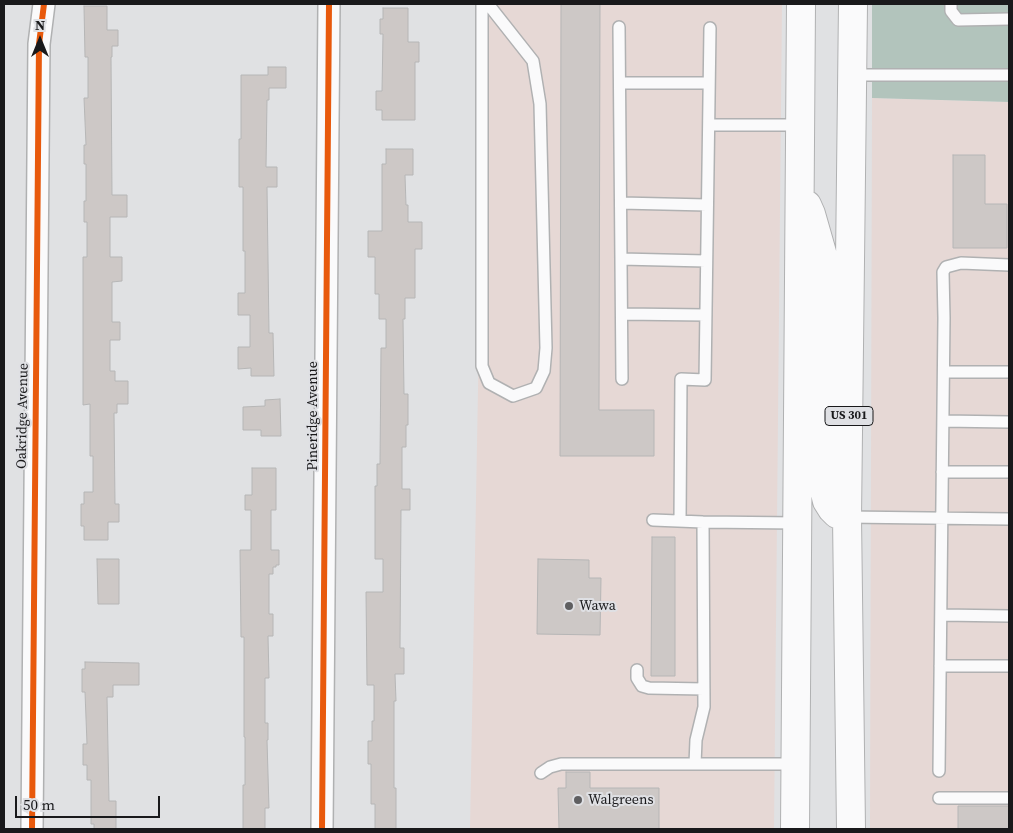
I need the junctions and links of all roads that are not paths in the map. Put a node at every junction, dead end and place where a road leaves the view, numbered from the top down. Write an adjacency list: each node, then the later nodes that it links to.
1 (44, 4): 51 (street, Oakridge Avenue)
2 (328, 4): 52 (street, Pineridge Avenue)
3 (482, 4): 4 (lane)
4 (488, 4)
5 (801, 4): 16 (main road)
6 (853, 4): 11 (main road, US 301)
7 (951, 4): 8 (lane)
8 (1009, 19)
9 (619, 27): 13 (lane)
10 (710, 28): 14 (lane)
11 (852, 75): 12 (lane); 32 (main road, US 301)
12 (1009, 75)
13 (620, 83): 14 (lane); 18 (lane)
14 (709, 83): 15 (lane)
15 (708, 124): 16 (lane); 19 (lane)
16 (800, 125): 17 (main road)
17 (800, 188): 32 (main road); 38 (main road)
18 (621, 203): 19 (lane); 20 (lane)
19 (707, 205): 21 (lane)
20 (621, 259): 21 (lane); 23 (lane)
21 (706, 261): 24 (lane)
22 (1009, 265): 25 (lane)
23 (622, 314): 24 (lane); 27 (lane)
24 (706, 315): 36 (lane)
25 (944, 372): 26 (lane); 28 (lane)
26 (1009, 372)
27 (622, 379)
28 (943, 421): 29 (lane); 30 (lane)
29 (1009, 422)
30 (942, 472): 31 (lane); 33 (lane)
31 (1009, 472)
32 (848, 517): 33 (lane); 54 (main road, US 301)
33 (942, 518): 34 (lane); 39 (lane)
34 (1009, 519)
35 (653, 520): 36 (lane)
36 (680, 522): 37 (lane)
37 (703, 522): 38 (lane); 44 (lane)
38 (798, 523): 46 (main road)
39 (941, 615): 40 (lane); 41 (lane)
40 (1009, 616)
41 (940, 666): 42 (lane); 47 (lane)
42 (1009, 666)
43 (637, 670): 44 (lane)
44 (704, 689): 45 (lane)
45 (694, 764): 46 (lane); 48 (lane)
46 (796, 764): 53 (main road)
47 (939, 771)
48 (541, 773)
49 (939, 798): 50 (lane)
50 (1009, 798)
51 (32, 829)
52 (322, 829)
53 (795, 829)
54 (850, 829)

